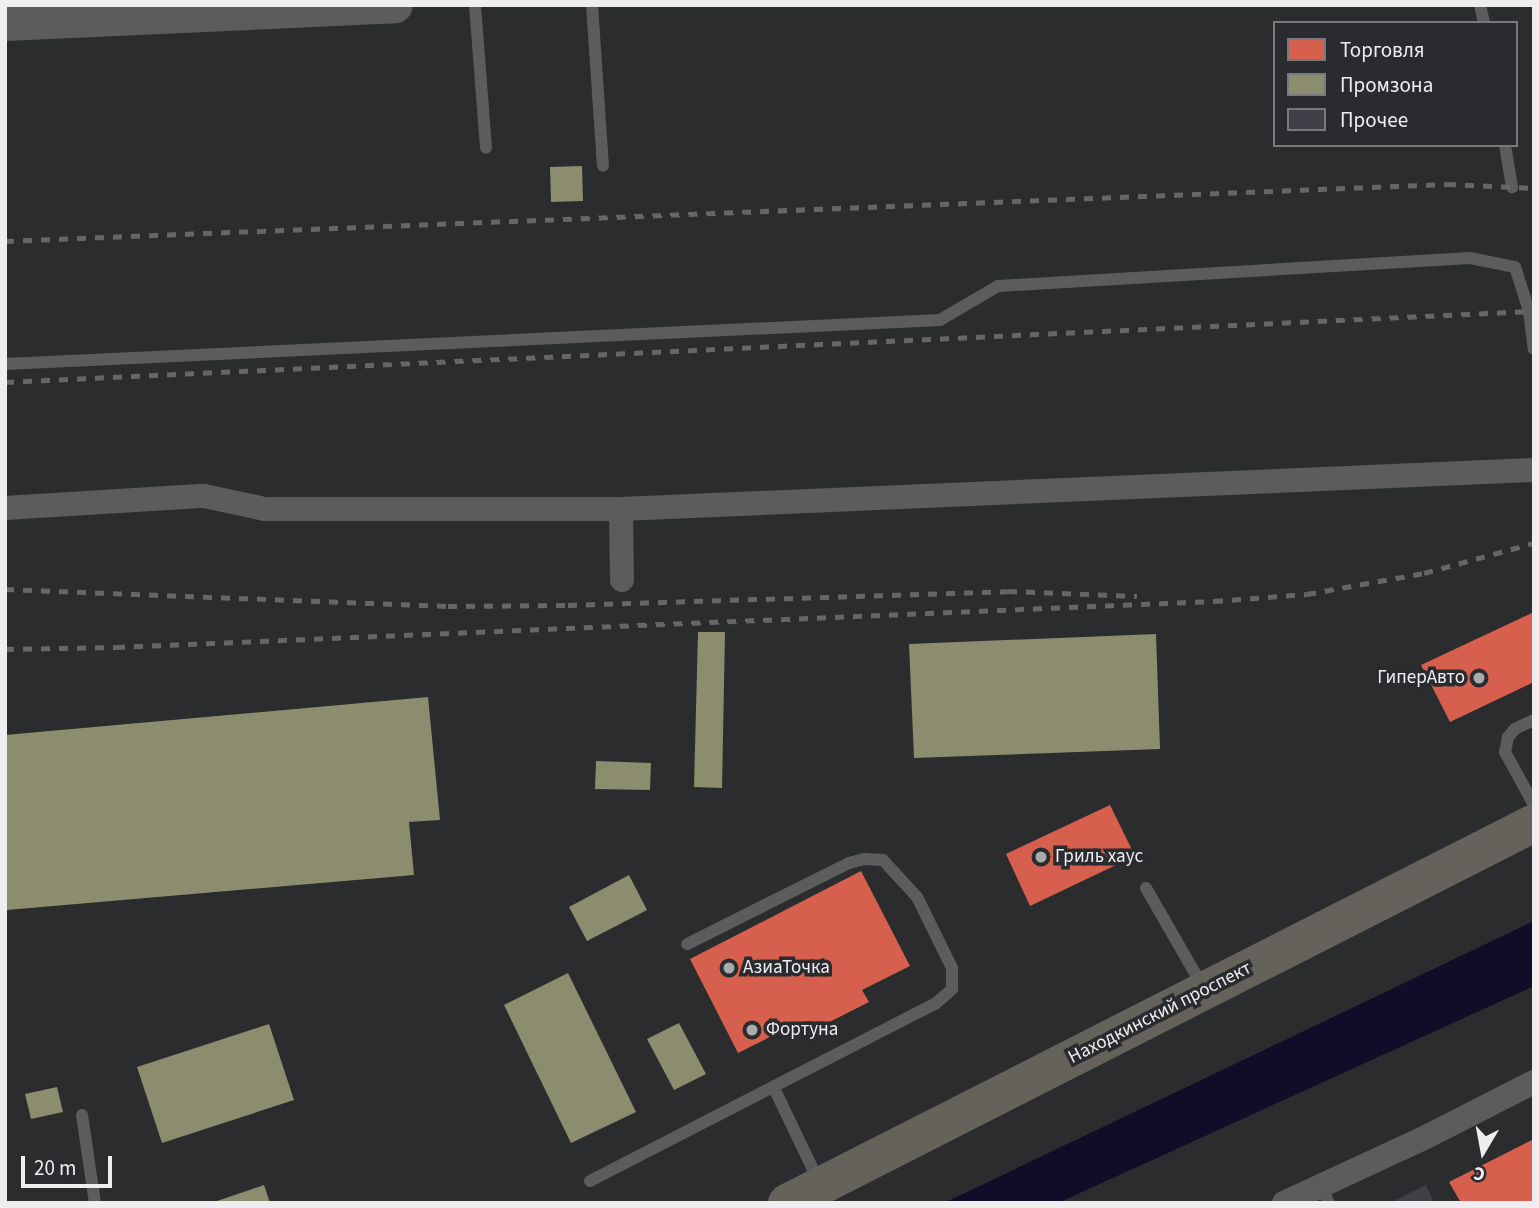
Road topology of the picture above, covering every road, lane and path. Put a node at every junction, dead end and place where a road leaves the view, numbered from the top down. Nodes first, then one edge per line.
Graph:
1 (395, 5) edge
2 (475, 5) edge
3 (592, 5) edge
4 (5, 23) edge
5 (1505, 147) edge
6 (486, 148) dead end
7 (603, 166) dead end
8 (1512, 187) dead end
9 (1534, 349) edge
10 (5, 364) edge
11 (1534, 470) edge
12 (5, 508) edge
13 (621, 509) junction
14 (622, 580) dead end
15 (1534, 720) edge
16 (1534, 805) edge
17 (1534, 823) edge
18 (1146, 887) dead end
19 (687, 944) dead end
20 (1205, 990) junction
21 (1534, 1082) edge
22 (774, 1088) junction
23 (82, 1115) dead end
24 (590, 1181) dead end
25 (821, 1186) junction
26 (1325, 1194) edge
27 (95, 1203) edge
28 (787, 1203) edge
29 (1284, 1203) edge

1 - 4 main road
2 - 6 lane
3 - 7 lane
5 - 8 lane
9 - 10 lane
11 - 13 street
12 - 13 street
13 - 14 street
15 - 16 lane
17 - 20 main road, Находкинский проспект
18 - 20 lane
19 - 22 lane
20 - 25 main road, Находкинский проспект
21 - 26 street
22 - 24 lane
22 - 25 lane
23 - 27 lane
25 - 28 main road, Находкинский проспект
26 - 29 street

